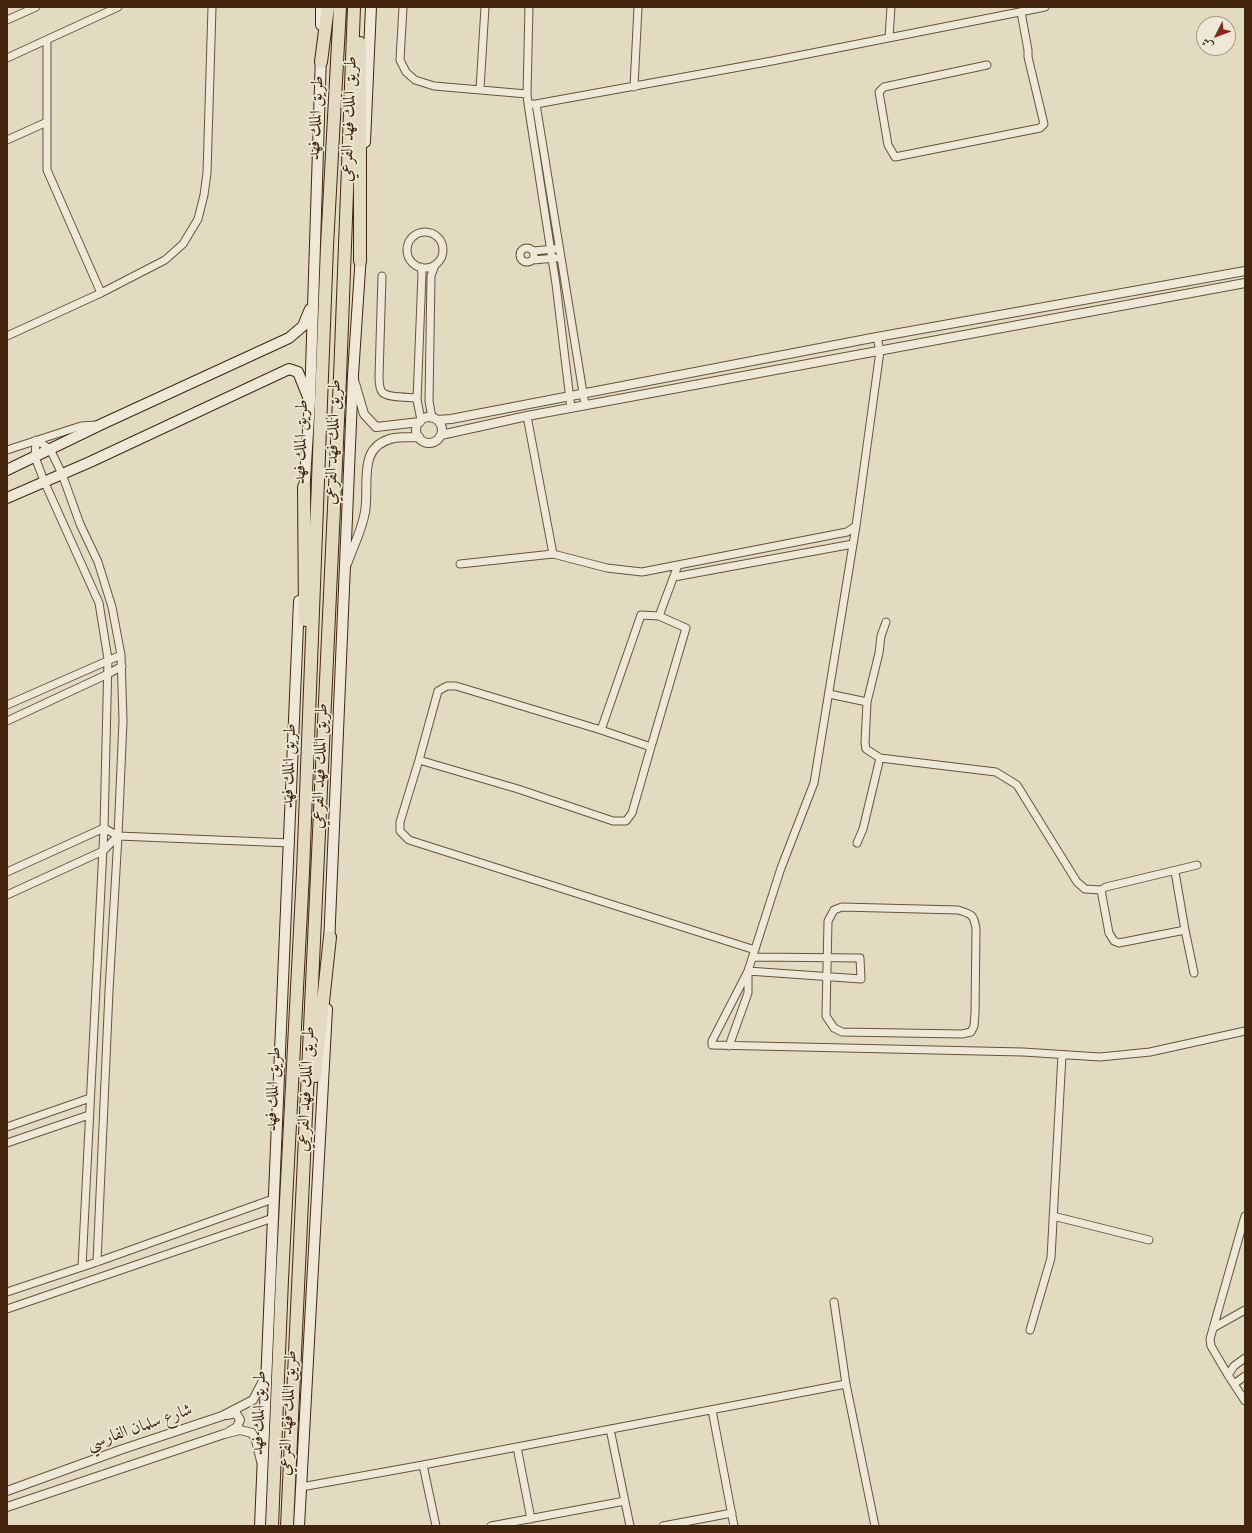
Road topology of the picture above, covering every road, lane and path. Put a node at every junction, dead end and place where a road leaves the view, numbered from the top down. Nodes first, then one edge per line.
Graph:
1 (36, 7) edge
2 (118, 7) edge
3 (212, 7) edge
4 (321, 7) edge
5 (328, 7) edge
6 (340, 7) edge
7 (354, 7) edge
8 (360, 7) edge
9 (371, 7) edge
10 (403, 7) edge
11 (485, 7) edge
12 (529, 7) edge
13 (638, 7) edge
14 (891, 7) edge
15 (1045, 7) edge
16 (26, 8) edge
17 (1020, 12) junction
18 (7, 20) edge
19 (889, 38) junction
20 (47, 40) junction
21 (7, 58) edge
22 (321, 62) junction
23 (987, 65) dead end
24 (634, 87) junction
25 (480, 89) junction
26 (527, 94) junction
27 (528, 104) junction
28 (536, 104) junction
29 (47, 122) junction
30 (7, 140) edge
31 (559, 248) junction
32 (550, 250) junction
33 (533, 251) junction
34 (552, 258) junction
35 (561, 258) junction
36 (533, 260) junction
37 (360, 261) junction
38 (435, 265) junction
39 (421, 267) junction
40 (1245, 271) edge
41 (382, 276) dead end
42 (1245, 283) edge
43 (101, 293) junction
44 (312, 303) junction
45 (420, 316) junction
46 (430, 317) junction
47 (7, 336) edge
48 (877, 337) junction
49 (880, 350) junction
50 (418, 368) junction
51 (429, 369) junction
52 (353, 375) junction
53 (582, 393) junction
54 (417, 395) junction
55 (570, 396) junction
56 (310, 401) junction
57 (585, 405) junction
58 (572, 408) junction
59 (527, 416) junction
60 (435, 419) junction
61 (421, 421) junction
62 (102, 424) junction
63 (441, 435) junction
64 (419, 437) junction
65 (36, 440) junction
66 (50, 449) junction
67 (7, 450) edge
68 (35, 457) junction
69 (7, 470) edge
70 (62, 474) junction
71 (44, 481) junction
72 (304, 487) junction
73 (7, 498) edge
74 (856, 526) junction
75 (853, 544) junction
76 (553, 554) junction
77 (460, 564) dead end
78 (678, 565) junction
79 (345, 570) junction
80 (674, 576) junction
81 (659, 616) junction
82 (886, 622) dead end
83 (121, 655) junction
84 (108, 660) junction
85 (122, 666) junction
86 (108, 674) junction
87 (829, 694) junction
88 (867, 702) junction
89 (7, 705) edge
90 (7, 720) edge
91 (601, 730) junction
92 (651, 747) junction
93 (880, 758) junction
94 (419, 760) junction
95 (306, 787) junction
96 (104, 828) junction
97 (118, 836) junction
98 (290, 842) junction
99 (857, 843) dead end
100 (103, 851) junction
101 (1197, 865) dead end
102 (7, 872) edge
103 (1175, 872) junction
104 (1102, 890) junction
105 (7, 895) edge
106 (1185, 930) junction
107 (330, 937) junction
108 (754, 953) junction
109 (828, 957) junction
110 (748, 971) junction
111 (1194, 973) dead end
112 (827, 976) junction
113 (1245, 1031) edge
114 (729, 1046) junction
115 (1062, 1054) junction
116 (90, 1098) junction
117 (89, 1115) junction
118 (7, 1127) edge
119 (7, 1143) edge
120 (303, 1197) junction
121 (273, 1199) junction
122 (1053, 1216) junction
123 (1245, 1216) edge
124 (273, 1218) junction
125 (1149, 1240) dead end
126 (97, 1262) junction
127 (82, 1267) junction
128 (7, 1292) edge
129 (834, 1302) dead end
130 (7, 1309) edge
131 (1245, 1310) edge
132 (1213, 1328) junction
133 (1030, 1330) dead end
134 (1245, 1358) edge
135 (266, 1374) junction
136 (1228, 1375) junction
137 (1245, 1376) edge
138 (846, 1384) junction
139 (1234, 1384) junction
140 (1245, 1401) edge
141 (712, 1410) junction
142 (222, 1416) junction
143 (610, 1429) junction
144 (224, 1434) junction
145 (517, 1447) junction
146 (262, 1464) junction
147 (423, 1465) junction
148 (301, 1487) junction
149 (7, 1491) edge
150 (625, 1501) junction
151 (7, 1507) edge
152 (732, 1512) junction
153 (531, 1518) junction
154 (260, 1526) edge
155 (272, 1526) edge
156 (287, 1526) edge
157 (299, 1526) edge
158 (436, 1526) edge
159 (491, 1526) edge
160 (630, 1526) edge
161 (663, 1526) edge
162 (734, 1526) edge
163 (875, 1526) edge

1 - 16 street
2 - 20 street
3 - 43 street
4 - 22 main road, طريق الملك فهد الفرعي
5 - 22 highway
6 - 95 highway, طريق الملك فهد
7 - 120 highway, طريق الملك فهد
8 - 37 highway
9 - 37 main road, طريق الملك فهد الفرعي
10 - 25 street
11 - 25 street
12 - 26 street
13 - 24 street
14 - 19 street
15 - 17 street
16 - 18 street
17 - 19 street
17 - 23 street
19 - 24 street
20 - 21 street
20 - 29 street
22 - 44 main road, طريق الملك فهد الفرعي
24 - 28 street
25 - 26 street
26 - 27 street
27 - 28 street
27 - 32 street
28 - 31 street
29 - 30 street
29 - 43 street
31 - 32 street
31 - 35 street
32 - 33 street
32 - 34 street
33 - 36 street
33 - 36 street
34 - 35 street
34 - 36 street
34 - 55 street
35 - 53 street
37 - 52 main road, طريق الملك فهد الفرعي
38 - 39 street
38 - 39 street
38 - 46 street
39 - 45 street
40 - 48 street
41 - 54 street
42 - 49 street
43 - 47 street
44 - 56 main road, طريق الملك فهد الفرعي
44 - 62 main road
45 - 46 street
45 - 50 street
46 - 51 street
48 - 49 street
48 - 53 street
49 - 57 street
49 - 74 street
50 - 51 street
50 - 54 street
51 - 60 street
52 - 61 street
52 - 79 main road, طريق الملك فهد الفرعي
53 - 55 street
53 - 57 street
54 - 61 street
55 - 58 street
55 - 60 street
56 - 70 main road
56 - 72 main road, طريق الملك فهد الفرعي
57 - 58 street
58 - 59 street
59 - 63 street
59 - 76 street
60 - 61 street
60 - 63 street
61 - 64 street
62 - 65 street
62 - 66 main road
63 - 64 street
64 - 79 street
65 - 66 street
65 - 67 street
65 - 68 street
66 - 68 main road
66 - 70 street
68 - 69 main road
68 - 71 street
70 - 71 main road
70 - 83 street
71 - 73 main road
71 - 84 street
72 - 95 highway
72 - 98 main road, طريق الملك فهد الفرعي
74 - 75 street
74 - 78 street
75 - 80 street
75 - 87 street
76 - 77 street
76 - 78 street
78 - 80 street
79 - 107 main road, طريق الملك فهد الفرعي
80 - 81 street
81 - 91 street
81 - 92 street
82 - 88 street
83 - 84 street
83 - 85 street
84 - 86 street
84 - 89 street
85 - 86 street
85 - 97 street
86 - 90 street
86 - 96 street
87 - 88 street
87 - 108 street
88 - 93 street
91 - 92 street
91 - 94 street
92 - 94 street
93 - 99 street
93 - 104 street
94 - 108 street
95 - 155 highway, طريق الملك فهد
96 - 97 street
96 - 100 street
96 - 102 street
97 - 98 street
97 - 100 street
97 - 126 street
98 - 121 main road, طريق الملك فهد الفرعي
100 - 105 street
100 - 116 street
101 - 103 street
103 - 104 street
103 - 106 street
104 - 106 street
106 - 111 street
107 - 120 highway
107 - 148 main road, طريق الملك فهد الفرعي
108 - 109 street
108 - 110 street
109 - 112 street
109 - 112 street
109 - 112 street
110 - 112 street
110 - 114 street
110 - 114 street
113 - 115 street
114 - 115 street
115 - 122 street
116 - 117 street
116 - 118 street
117 - 119 street
117 - 127 street
120 - 156 highway, طريق الملك فهد
121 - 124 main road, طريق الملك فهد الفرعي
121 - 126 street
122 - 125 street
122 - 133 street
123 - 132 street
124 - 130 street
124 - 135 main road, طريق الملك فهد الفرعي
126 - 127 street
127 - 128 street
129 - 138 street
131 - 132 street
132 - 136 street
134 - 136 street
135 - 142 street, شارع سلمان الفارسي
135 - 146 main road, طريق الملك فهد الفرعي
136 - 139 street
137 - 139 street
138 - 141 street
138 - 163 street
139 - 140 street
141 - 143 street
141 - 152 street
142 - 144 street
142 - 149 street, شارع سلمان الفارسي
143 - 145 street
143 - 150 street
144 - 146 street, شارع سلمان الفارسي
144 - 151 street, شارع سلمان الفارسي
145 - 147 street
145 - 153 street
146 - 154 main road, طريق الملك فهد الفرعي
147 - 148 street
147 - 158 street
148 - 157 main road, طريق الملك فهد الفرعي
150 - 153 street
150 - 160 street
152 - 161 street
152 - 162 street
153 - 159 street

